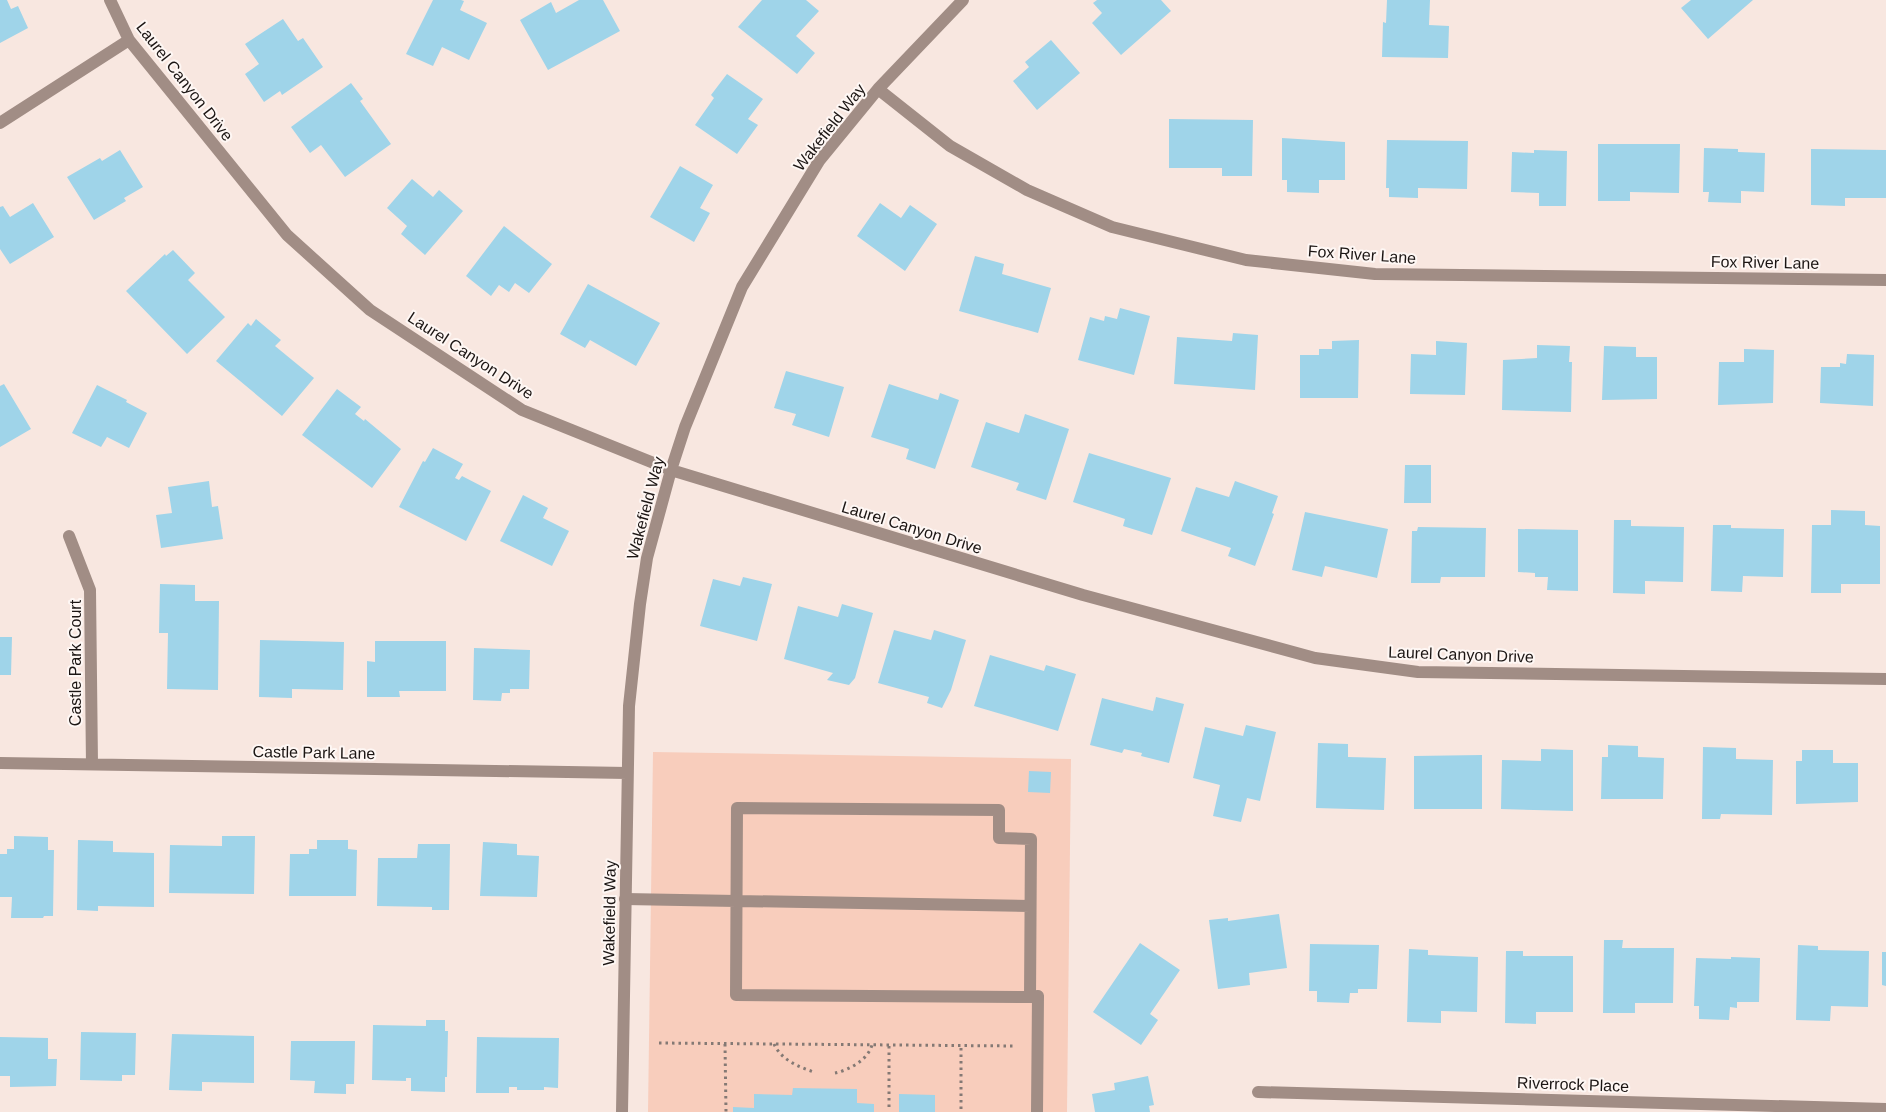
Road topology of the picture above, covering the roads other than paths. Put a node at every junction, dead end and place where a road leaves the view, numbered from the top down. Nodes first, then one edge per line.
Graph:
1 (110, 0) edge
2 (963, 0) edge
3 (129, 40) junction
4 (878, 89) junction
5 (0, 123) edge
6 (1886, 280) edge
7 (671, 470) junction
8 (68, 536) dead end
9 (1886, 679) edge
10 (0, 764) edge
11 (92, 764) junction
12 (627, 773) junction
13 (625, 899) junction
14 (737, 901) junction
15 (1030, 906) junction
16 (1030, 997) junction
17 (1258, 1092) dead end
18 (1886, 1109) edge
19 (622, 1112) edge
20 (1036, 1112) edge

1 - 3 street, Laurel Canyon Drive
2 - 4 street, Wakefield Way
3 - 5 street
3 - 7 street, Laurel Canyon Drive
4 - 6 street, Fox River Lane
4 - 7 street, Wakefield Way
7 - 9 street, Laurel Canyon Drive
7 - 12 street, Wakefield Way
8 - 11 street, Castle Park Court
10 - 11 street, Castle Park Lane
11 - 12 street, Castle Park Lane
12 - 13 street, Wakefield Way
13 - 14 street
13 - 19 street, Wakefield Way
14 - 15 street
14 - 15 street
14 - 16 street
15 - 16 street
16 - 20 street
17 - 18 street, Riverrock Place

